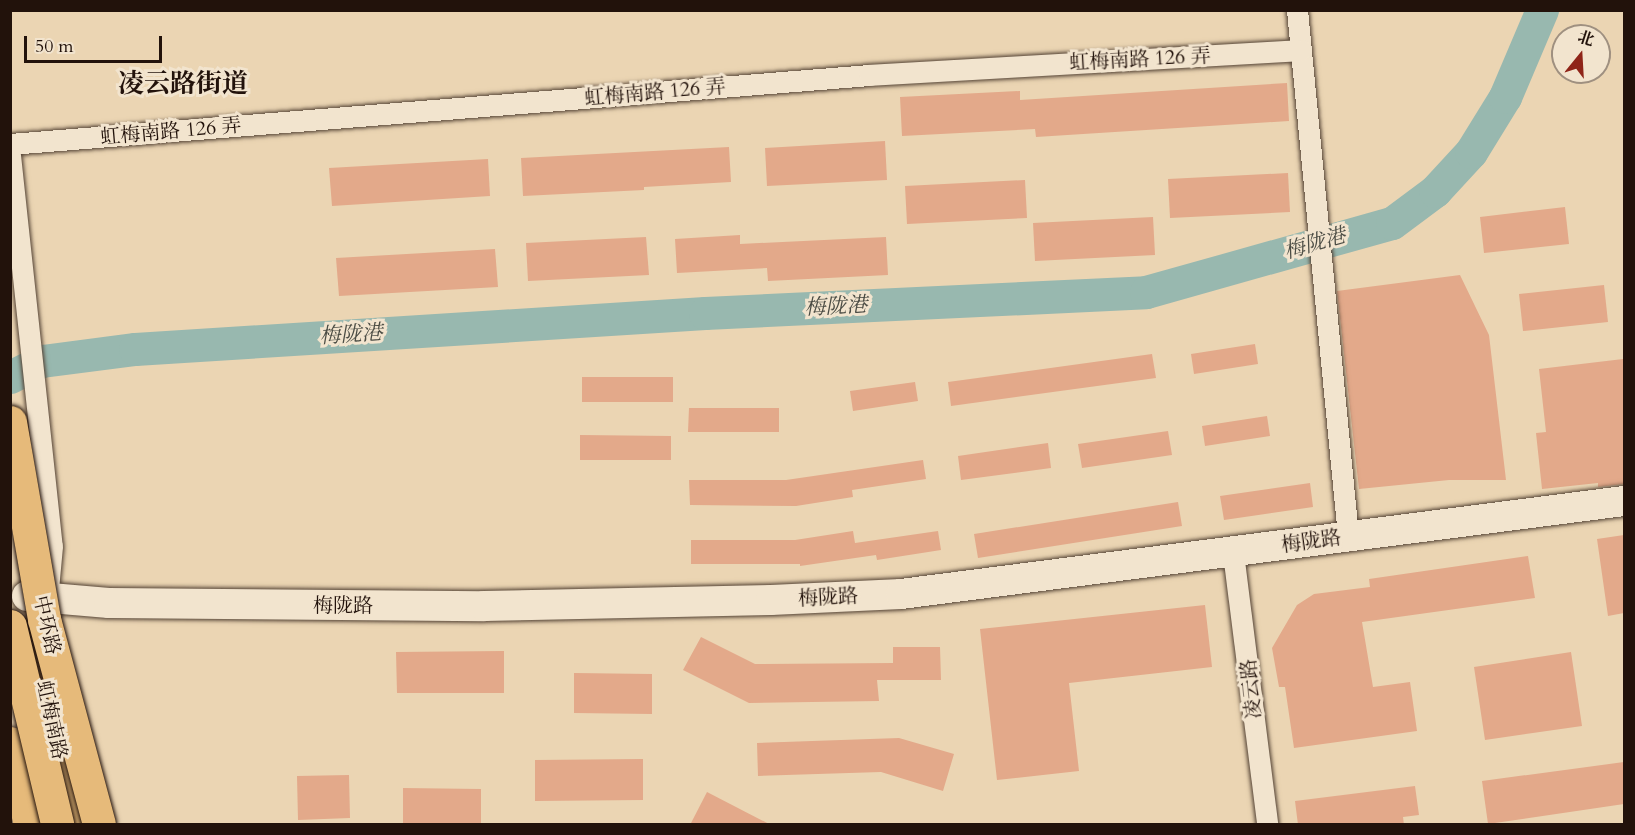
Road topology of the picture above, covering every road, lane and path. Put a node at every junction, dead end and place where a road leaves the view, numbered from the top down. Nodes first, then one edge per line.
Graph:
1 (1297, 10) edge
2 (1300, 50) junction
3 (10, 144) edge
4 (10, 155) edge
5 (10, 422) edge
6 (1624, 501) edge
7 (10, 508) edge
8 (1348, 536) junction
9 (1233, 553) junction
10 (37, 596) junction
11 (10, 627) edge
12 (10, 633) edge
13 (10, 743) edge
14 (50, 785) junction
15 (78, 823) edge
16 (30, 825) edge
17 (42, 825) edge
18 (1268, 825) edge

1 - 2 street
2 - 3 street, 虹梅南路 126 弄
2 - 8 street
4 - 10 street
5 - 15 main road, 中环路, bridge
6 - 8 street, 梅陇路
7 - 10 main road, 虹梅南路
8 - 9 street, 梅陇路
9 - 10 street, 梅陇路
9 - 18 street, 凌云路
10 - 15 main road, 虹梅南路
10 - 15 main road, 虹梅南路
11 - 15 main road, 中环路, bridge
12 - 14 main road, 虹梅南路
13 - 16 main road
14 - 15 main road, 虹梅南路
14 - 17 main road

